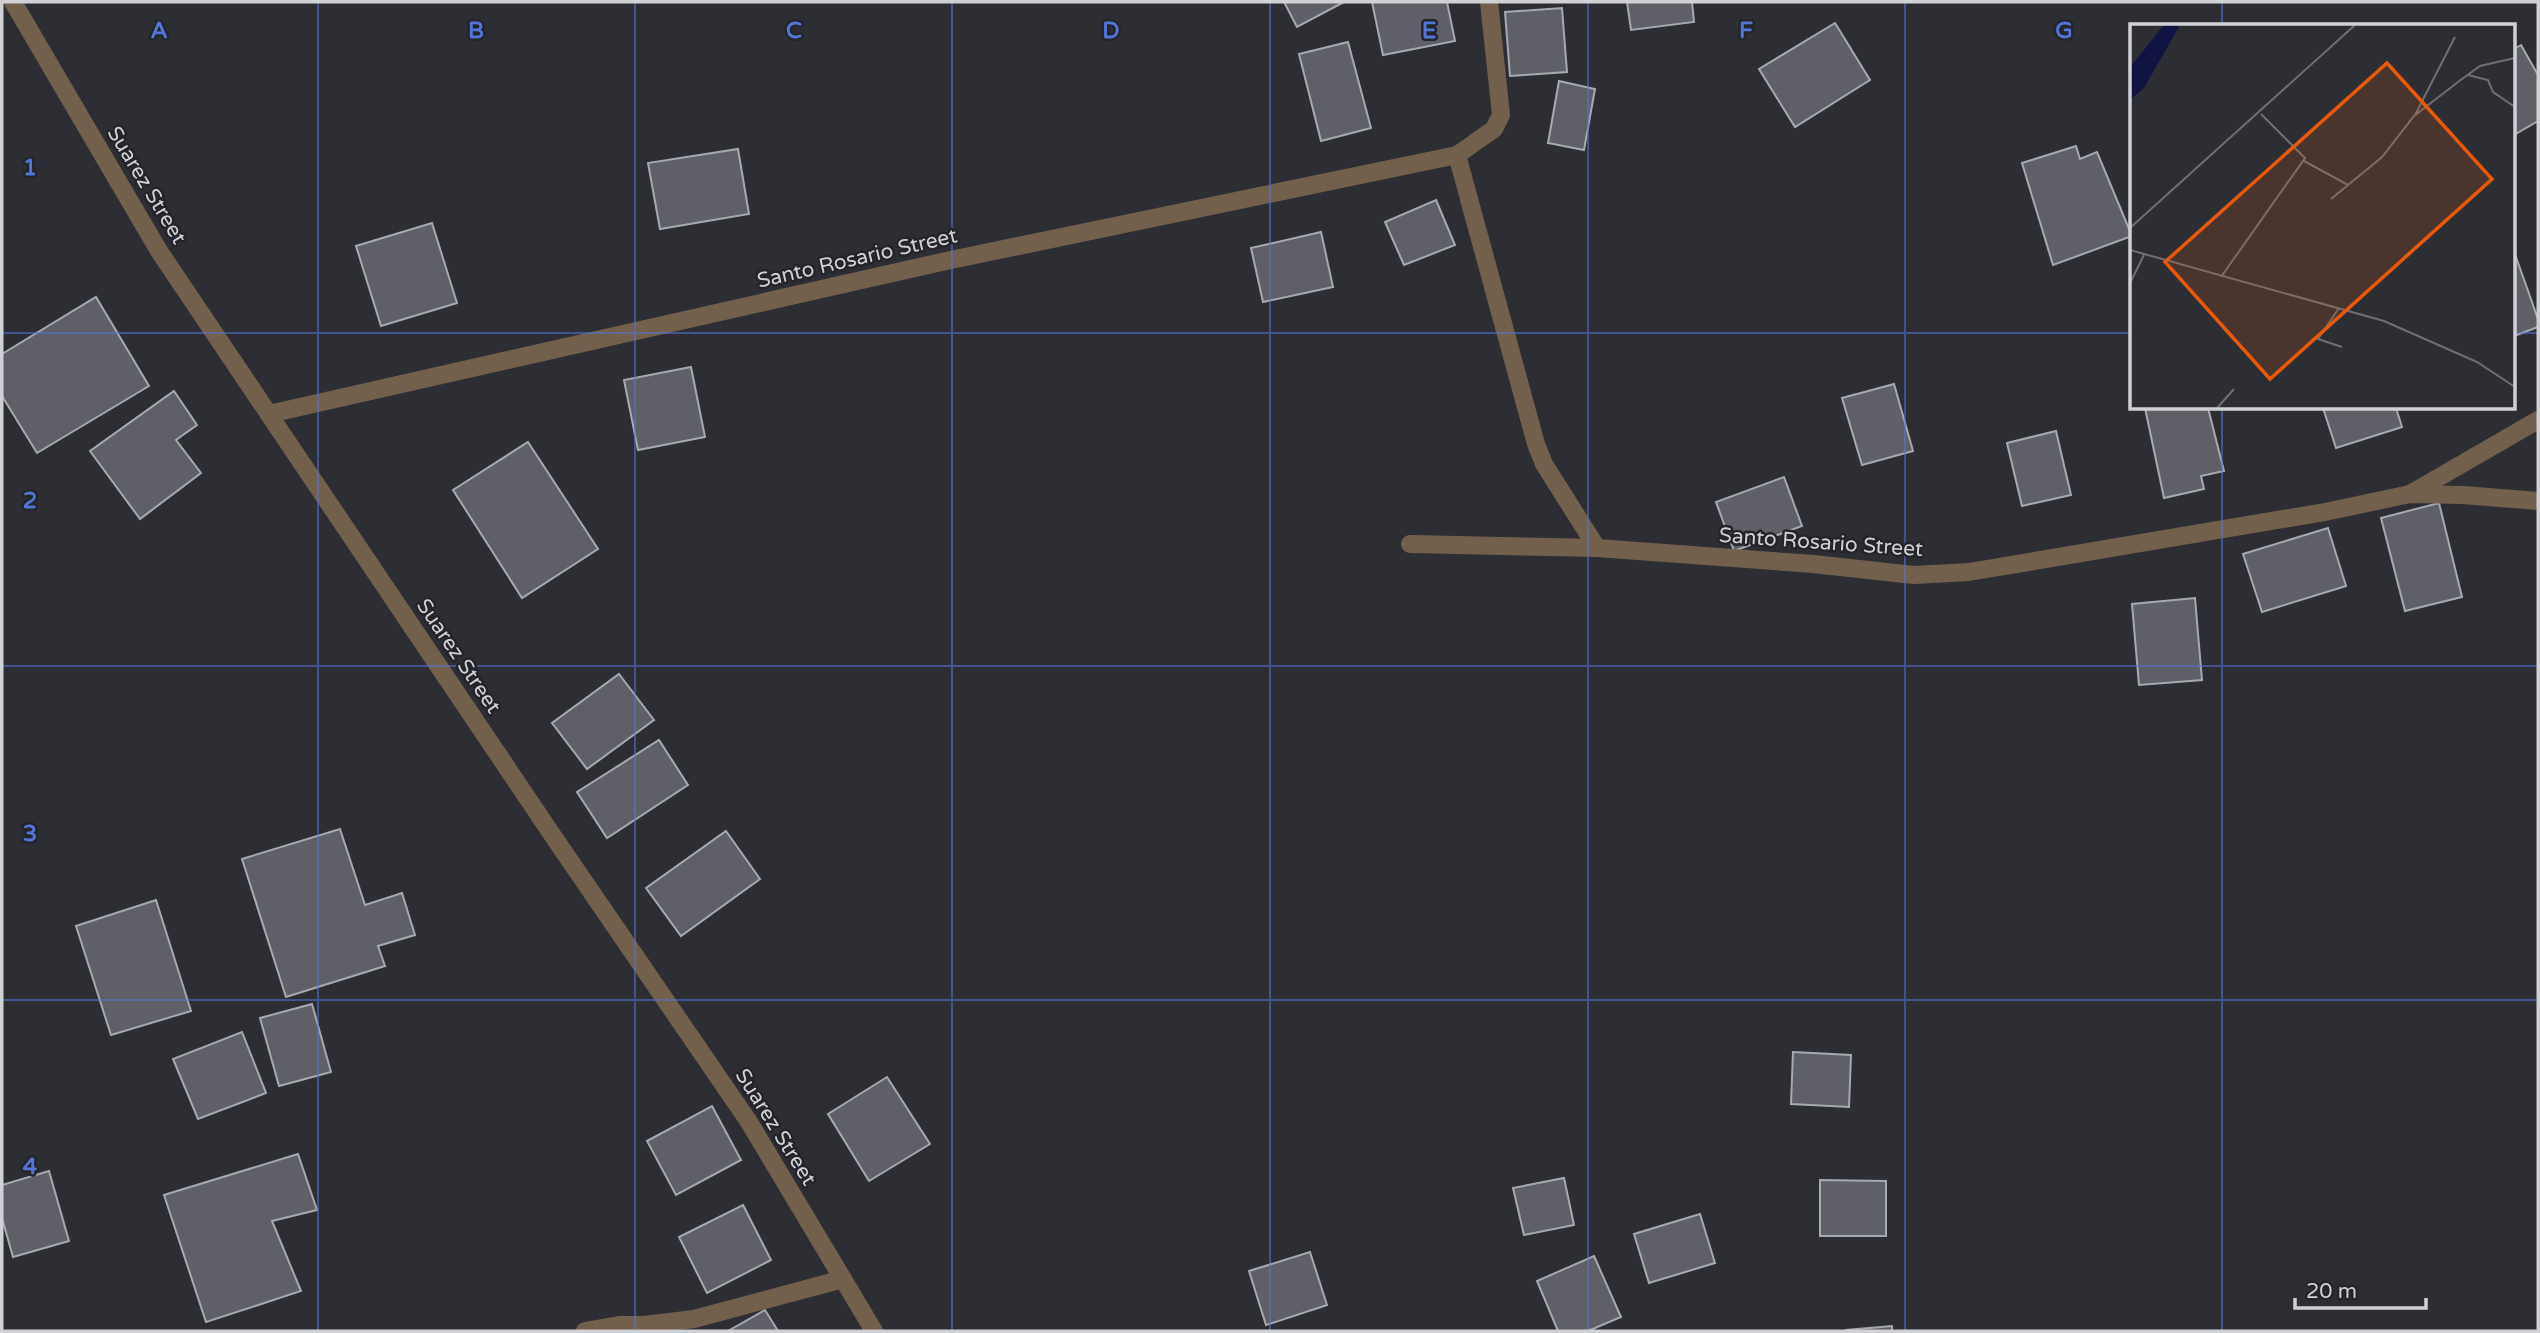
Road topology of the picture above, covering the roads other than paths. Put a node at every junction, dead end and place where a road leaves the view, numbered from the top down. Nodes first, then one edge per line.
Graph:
1 (13, 2) edge
2 (1489, 2) edge
3 (1457, 155) junction
4 (269, 414) junction
5 (2538, 420) edge
6 (2410, 494) junction
7 (2538, 501) edge
8 (1410, 544) dead end
9 (1597, 548) junction
10 (843, 1279) junction
11 (585, 1331) edge
12 (874, 1331) edge

1 - 4 street, Suarez Street
2 - 3 street, Santo Rosario Street
3 - 4 street, Santo Rosario Street
3 - 9 street
4 - 10 street, Suarez Street
5 - 6 street
6 - 7 street, Santo Rosario Street
6 - 9 street, Santo Rosario Street
8 - 9 street, Santo Rosario Street
10 - 11 street
10 - 12 street, Suarez Street

